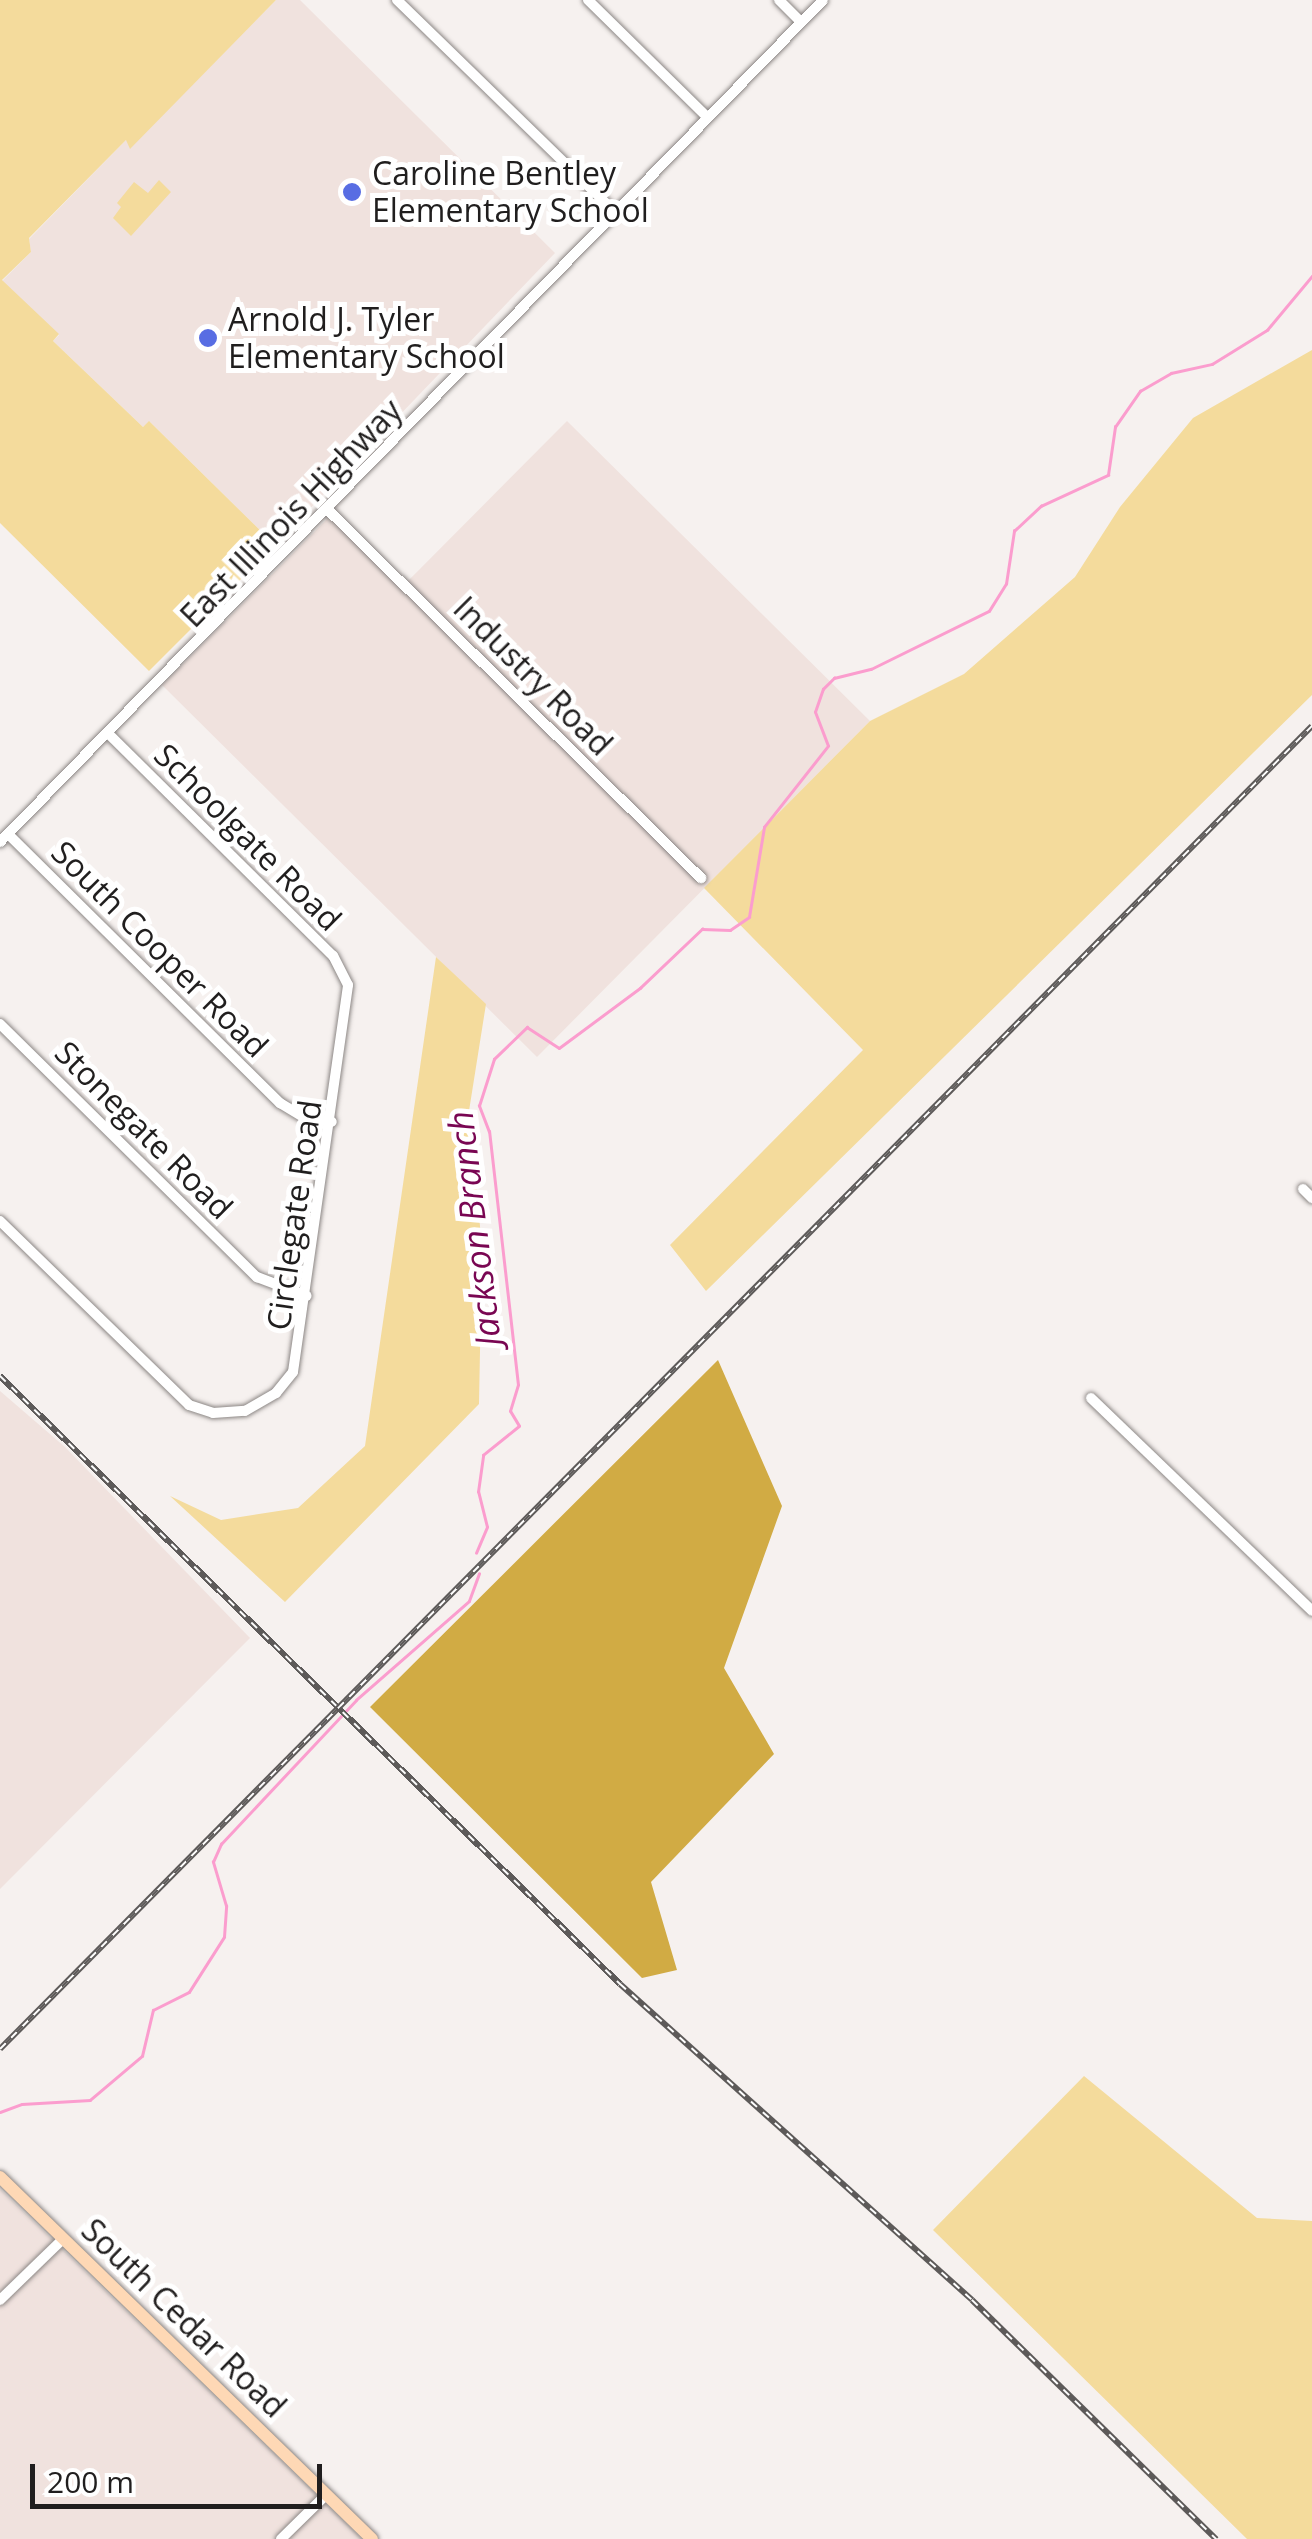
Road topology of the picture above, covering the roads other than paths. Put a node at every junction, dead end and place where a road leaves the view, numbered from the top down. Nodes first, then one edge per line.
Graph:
1 (397, 0) edge
2 (588, 0) edge
3 (779, 0) edge
4 (823, 0) edge
5 (801, 22) junction
6 (707, 117) junction
7 (617, 214) junction
8 (329, 511) junction
9 (108, 733) junction
10 (0, 822) edge
11 (6, 836) edge
12 (701, 878) dead end
13 (347, 980) joint
14 (0, 1024) edge
15 (332, 1122) junction
16 (0, 1222) edge
17 (307, 1296) junction
18 (1091, 1398) dead end
19 (1311, 1608) edge
20 (0, 2178) edge
21 (63, 2239) junction
22 (0, 2300) edge
23 (326, 2494) junction
24 (281, 2539) edge
25 (372, 2539) edge

1 - 7 street
2 - 6 street
3 - 5 street
4 - 5 street, East Illinois Highway
5 - 6 street, East Illinois Highway
6 - 7 street, East Illinois Highway
7 - 8 street, East Illinois Highway
8 - 9 street, East Illinois Highway
8 - 12 street, Industry Road
9 - 11 street, East Illinois Highway
9 - 13 street, Schoolgate Road
10 - 11 street, South Cooper Road
11 - 15 street, South Cooper Road
13 - 15 street, Circlegate Road
14 - 17 street, Stonegate Road
15 - 17 street, Circlegate Road
16 - 17 street, Circlegate Road
18 - 19 street
20 - 21 main road, South Cedar Road
21 - 22 street
21 - 23 main road, South Cedar Road
23 - 24 street
23 - 25 main road, South Cedar Road

